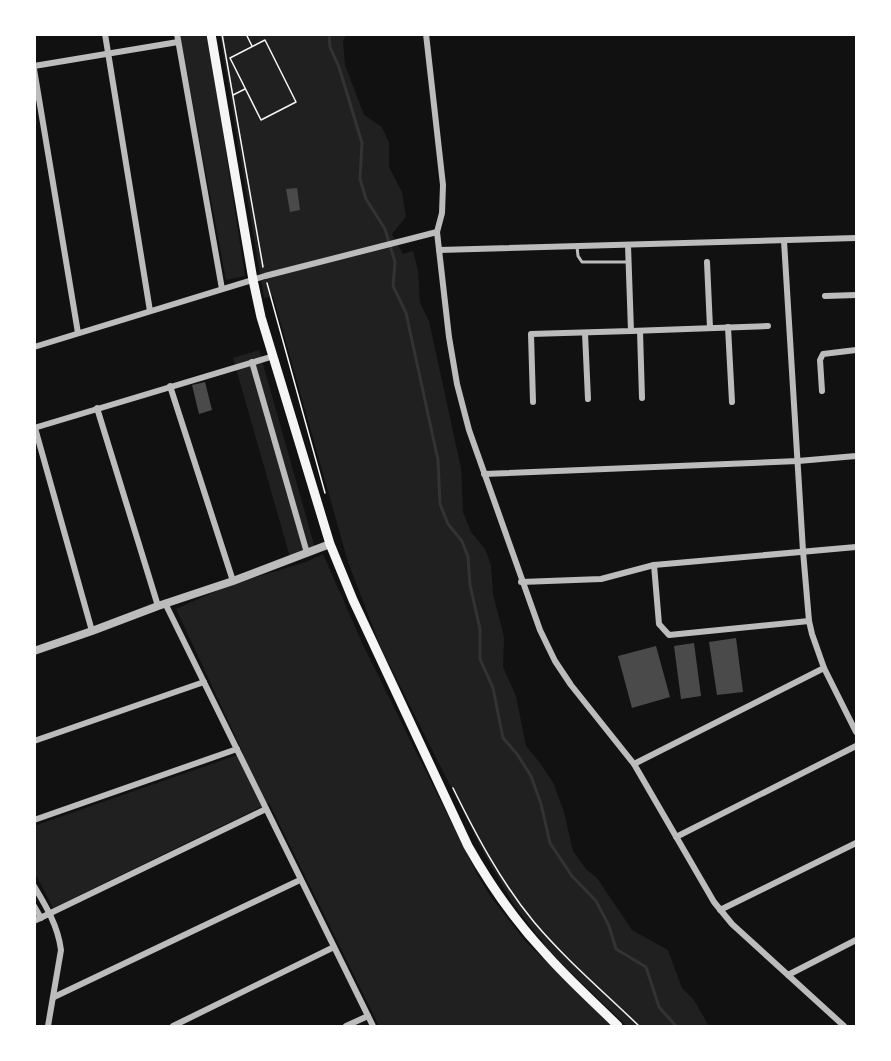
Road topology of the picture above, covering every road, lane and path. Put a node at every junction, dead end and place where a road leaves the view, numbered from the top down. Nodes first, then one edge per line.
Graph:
1 (105, 34) edge
2 (177, 34) edge
3 (211, 34) edge
4 (222, 34) edge
5 (426, 34) edge
6 (248, 35) edge
7 (178, 42) junction
8 (253, 47) junction
9 (108, 53) junction
10 (34, 67) edge
11 (246, 89) junction
12 (234, 95) junction
13 (222, 102) junction
14 (437, 232) junction
15 (856, 238) edge
16 (784, 241) junction
17 (628, 246) junction
18 (577, 247) junction
19 (439, 250) junction
20 (629, 262) junction
21 (708, 262) dead end
22 (266, 276) junction
23 (253, 280) junction
24 (222, 289) junction
25 (856, 295) edge
26 (825, 296) dead end
27 (150, 311) junction
28 (768, 326) dead end
29 (728, 327) junction
30 (710, 328) junction
31 (631, 331) junction
32 (640, 331) junction
33 (78, 333) junction
34 (585, 333) junction
35 (34, 346) edge
36 (856, 350) edge
37 (274, 356) junction
38 (252, 363) junction
39 (170, 386) junction
40 (822, 391) dead end
41 (642, 398) dead end
42 (588, 399) dead end
43 (533, 402) dead end
44 (732, 402) dead end
45 (98, 408) junction
46 (35, 428) edge
47 (856, 456) edge
48 (798, 461) junction
49 (484, 474) junction
50 (326, 494) dead end
51 (330, 544) junction
52 (856, 547) edge
53 (803, 551) junction
54 (307, 553) junction
55 (654, 565) junction
56 (233, 581) junction
57 (521, 582) junction
58 (161, 604) junction
59 (809, 621) junction
60 (92, 632) junction
61 (34, 651) edge
62 (824, 668) junction
63 (204, 682) junction
64 (856, 732) edge
65 (34, 741) edge
66 (856, 746) edge
67 (237, 748) junction
68 (634, 764) junction
69 (452, 786) dead end
70 (267, 809) junction
71 (34, 820) edge
72 (676, 837) junction
73 (856, 843) edge
74 (300, 880) junction
75 (34, 886) edge
76 (34, 906) edge
77 (720, 910) junction
78 (51, 915) junction
79 (38, 920) edge
80 (856, 940) edge
81 (334, 947) junction
82 (788, 975) junction
83 (54, 997) junction
84 (368, 1016) junction
85 (48, 1026) edge
86 (173, 1026) edge
87 (346, 1026) edge
88 (373, 1026) edge
89 (618, 1026) edge
90 (639, 1026) edge
91 (844, 1026) edge

1 - 9 street
2 - 7 street
3 - 13 main road
4 - 12 path
5 - 14 street
6 - 8 path
7 - 9 street
7 - 24 street
8 - 11 path
8 - 11 path
9 - 10 street
9 - 27 street
10 - 33 street
11 - 12 path
12 - 13 path
12 - 22 path
13 - 23 main road
14 - 19 street
14 - 22 street
15 - 16 street
16 - 17 street
16 - 48 street
17 - 18 street
17 - 20 street
18 - 19 street
18 - 20 lane
19 - 49 street
20 - 31 street
21 - 30 street
22 - 23 street
22 - 50 path
23 - 24 street
23 - 37 main road
24 - 27 street
25 - 26 street
27 - 33 street
28 - 29 street
29 - 30 street
29 - 44 street
30 - 32 street
31 - 32 street
31 - 34 street
32 - 41 street
33 - 35 street
34 - 42 street
34 - 43 street
36 - 40 street
37 - 38 street
37 - 51 main road
38 - 39 street
38 - 54 street
39 - 45 street
39 - 56 street
45 - 46 street
45 - 58 street
46 - 60 street
47 - 48 street
48 - 49 street
48 - 53 street
49 - 57 street
51 - 54 street
51 - 89 main road
52 - 53 street
53 - 55 street
53 - 59 street
54 - 56 street
55 - 57 street
55 - 59 street
56 - 58 street
57 - 68 street
58 - 60 street
58 - 63 street
59 - 62 street
60 - 61 street
62 - 64 street
62 - 68 street
63 - 65 street
63 - 67 street
66 - 72 street
67 - 70 street
67 - 71 street
68 - 72 street
69 - 90 path
70 - 74 street
70 - 78 street
72 - 77 street
73 - 77 street
74 - 81 street
74 - 83 street
75 - 78 street
76 - 79 street
77 - 82 street
78 - 79 street
78 - 83 street
80 - 82 street
81 - 84 street
81 - 86 street
82 - 91 street
83 - 85 street
84 - 87 street
84 - 88 street

